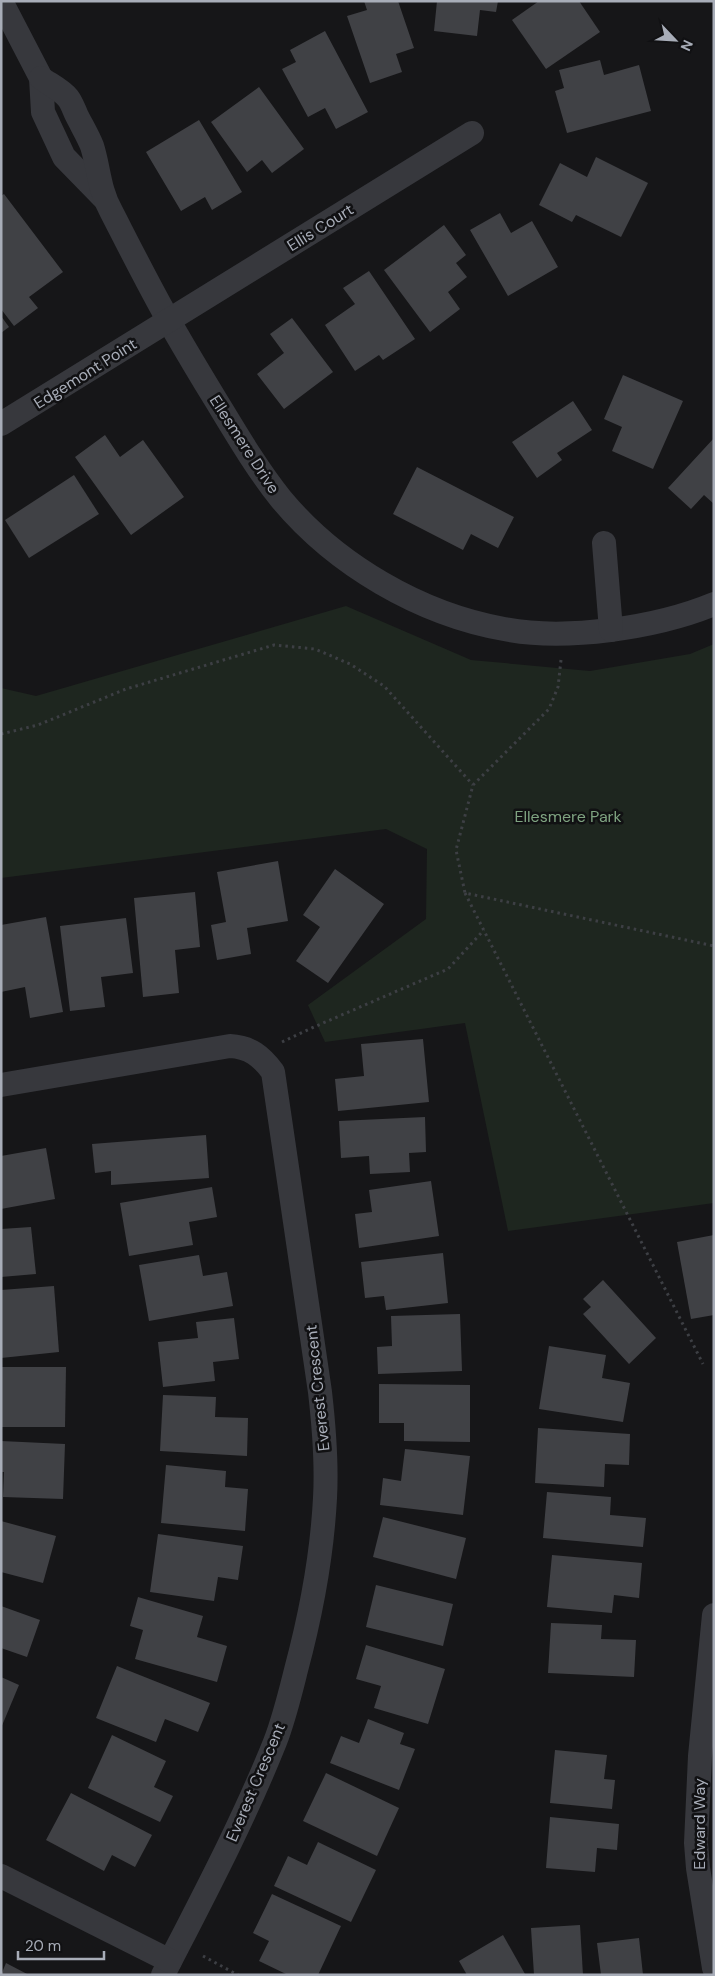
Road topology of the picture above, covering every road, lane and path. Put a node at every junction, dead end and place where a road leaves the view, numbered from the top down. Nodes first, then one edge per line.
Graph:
1 (1, 2) edge
2 (472, 133) dead end
3 (168, 321) junction
4 (1, 424) edge
5 (604, 543) dead end
6 (714, 604) edge
7 (611, 630) junction
8 (562, 653) dead end
9 (1, 734) edge
10 (473, 785) junction
11 (465, 893) junction
12 (484, 930) junction
13 (714, 946) edge
14 (257, 1055) junction
15 (1, 1085) edge
16 (703, 1364) dead end
17 (714, 1614) edge
18 (710, 1680) edge
19 (1, 1876) edge
20 (198, 1954) dead end
21 (166, 1968) edge
22 (714, 1968) edge
23 (238, 1975) edge

1 - 3 street, Ellesmere Drive
2 - 3 street, Ellis Court
3 - 4 street, Edgemont Point
3 - 7 street, Ellesmere Drive
5 - 7 street
6 - 7 street, Ellesmere Drive
8 - 10 path
9 - 10 path
10 - 11 path
11 - 12 path
11 - 13 path
12 - 14 path
12 - 16 path
14 - 15 street, Everest Crescent
14 - 21 street, Everest Crescent
17 - 18 street, Edward Way
18 - 22 street, Edward Way
19 - 21 street
20 - 23 path

